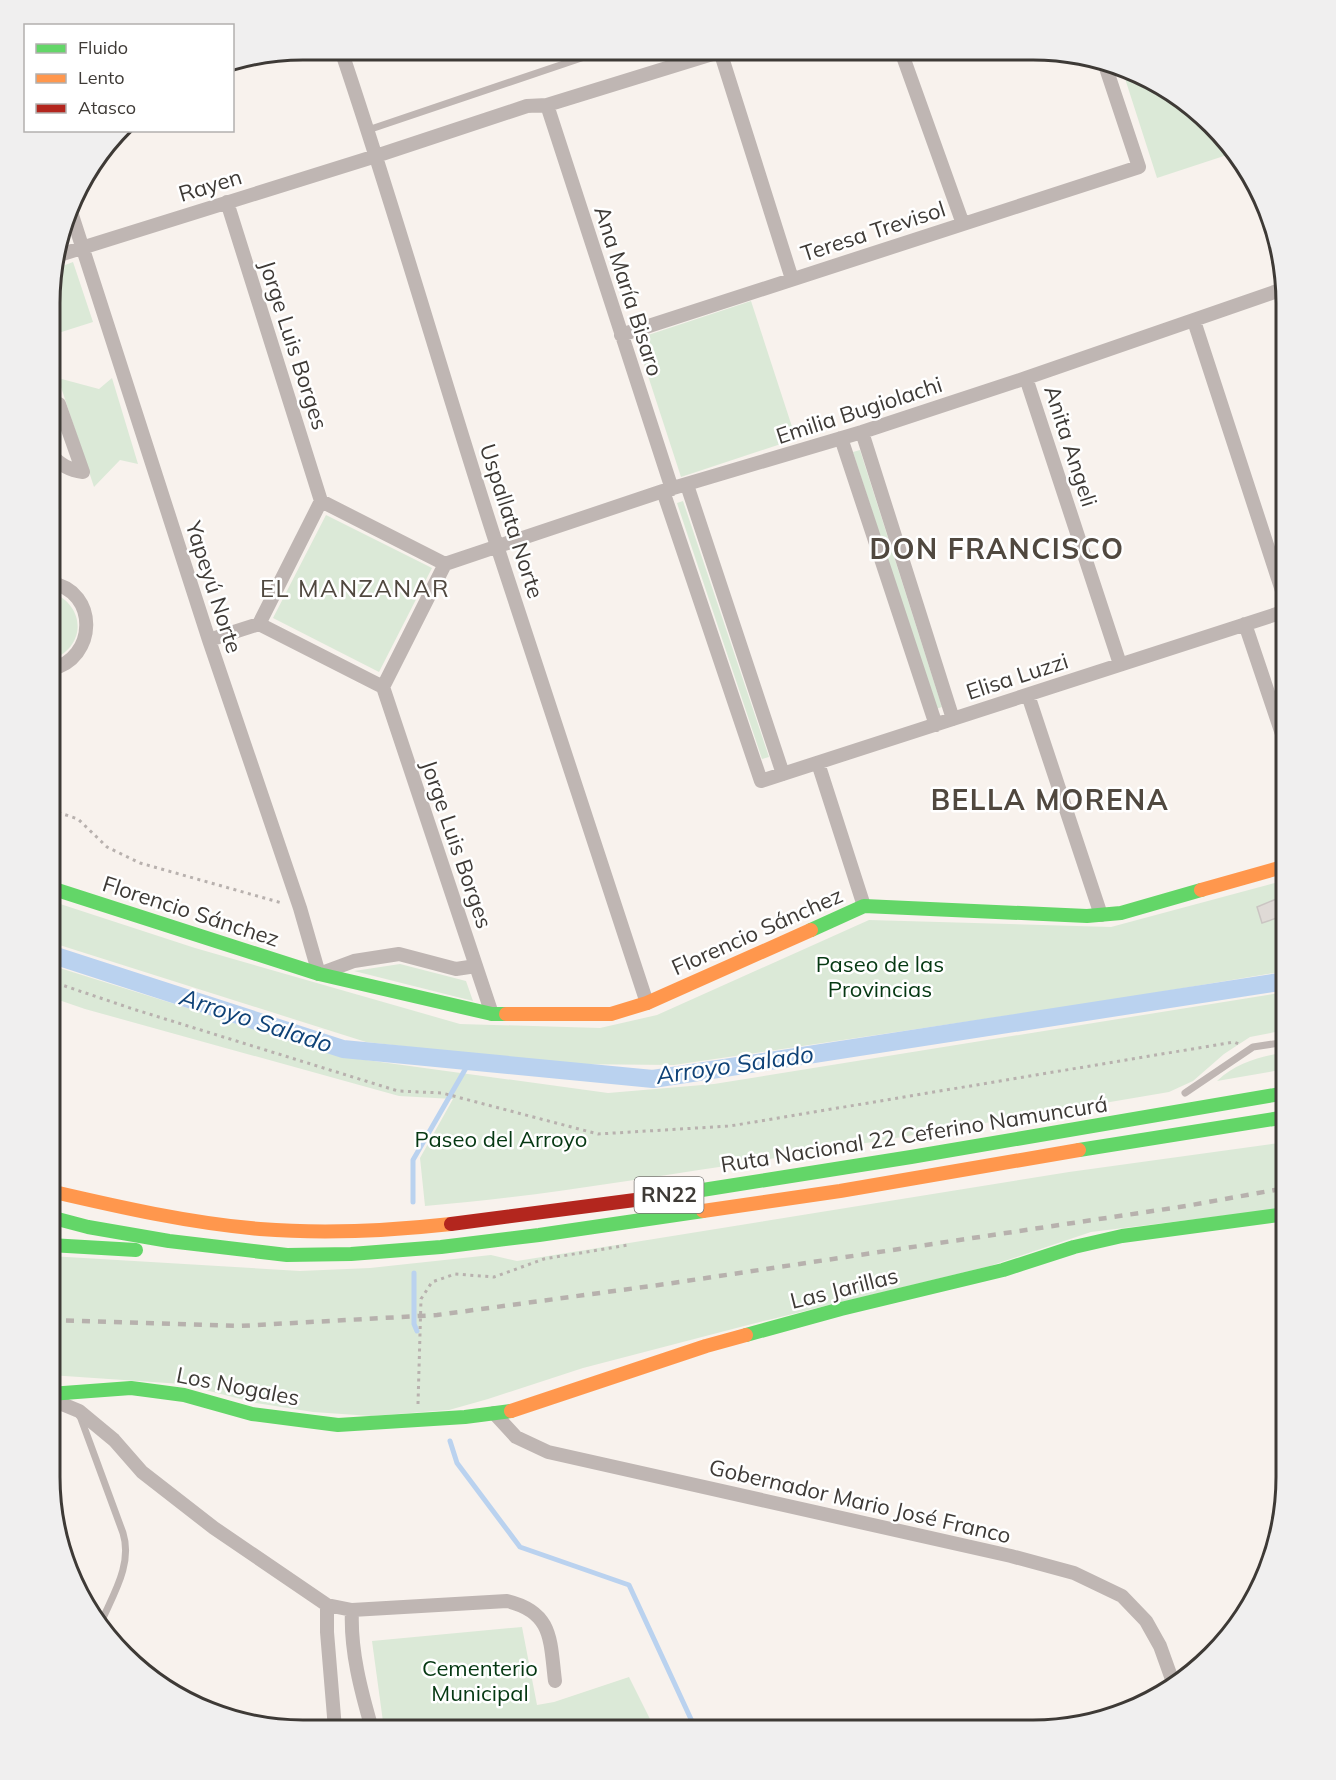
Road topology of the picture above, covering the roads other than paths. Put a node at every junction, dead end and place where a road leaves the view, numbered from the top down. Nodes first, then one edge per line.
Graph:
1 (344, 60) edge
2 (575, 60) edge
3 (692, 60) edge
4 (724, 60) edge
5 (904, 60) edge
6 (1107, 72) edge
7 (547, 105) junction
8 (368, 130) junction
9 (376, 156) junction
10 (226, 202) junction
11 (74, 222) edge
12 (963, 224) junction
13 (83, 247) junction
14 (66, 253) edge
15 (792, 279) junction
16 (1275, 292) edge
17 (1194, 321) junction
18 (621, 334) junction
19 (1026, 378) junction
20 (60, 404) edge
21 (862, 432) junction
22 (841, 438) junction
23 (60, 464) edge
24 (687, 485) junction
25 (668, 490) junction
26 (321, 501) junction
27 (497, 547) junction
28 (446, 564) junction
29 (1276, 572) edge
30 (60, 586) edge
31 (1276, 614) edge
32 (259, 624) junction
33 (1245, 624) junction
34 (209, 640) junction
35 (1120, 664) junction
36 (60, 666) edge
37 (383, 687) junction
38 (1029, 695) junction
39 (1276, 716) edge
40 (953, 719) junction
41 (936, 725) junction
42 (818, 763) junction
43 (783, 774) junction
44 (761, 781) joint
45 (1276, 869) edge
46 (60, 891) edge
47 (864, 906) junction
48 (1101, 915) junction
49 (476, 966) junction
50 (319, 974) junction
51 (647, 1003) junction
52 (492, 1014) junction
53 (1276, 1043) edge
54 (1219, 1087) dead end
55 (1276, 1095) edge
56 (1174, 1096) junction
57 (1276, 1119) edge
58 (1067, 1130) junction
59 (60, 1193) edge
60 (1276, 1215) edge
61 (60, 1220) edge
62 (60, 1246) edge
63 (287, 1255) junction
64 (60, 1393) edge
65 (60, 1404) edge
66 (79, 1411) junction
67 (494, 1413) junction
68 (418, 1420) joint
69 (327, 1605) junction
70 (352, 1610) junction
71 (104, 1616) edge
72 (1172, 1676) edge
73 (555, 1681) dead end
74 (334, 1720) edge
75 (370, 1720) edge

1 - 8 street, Uspallata Norte
2 - 8 lane
3 - 7 street, Rayen
4 - 15 street
5 - 12 street
6 - 12 street, Teresa Trevisol
7 - 9 street, Rayen
7 - 18 street, Ana María Bisaro
8 - 9 street, Uspallata Norte
9 - 10 street, Rayen
9 - 27 street, Uspallata Norte
10 - 13 street, Rayen
10 - 26 street, Jorge Luis Borges
11 - 13 street, Yapeyú Norte
12 - 15 street, Teresa Trevisol
13 - 14 street, Rayen
13 - 34 street, Yapeyú Norte
15 - 18 street, Teresa Trevisol
16 - 17 street, Emilia Bugiolachi
17 - 19 street, Emilia Bugiolachi
17 - 29 street
18 - 25 street, Ana María Bisaro
19 - 21 street, Emilia Bugiolachi
19 - 35 street, Anita Angeli
20 - 23 street
21 - 22 street, Emilia Bugiolachi
21 - 40 street
22 - 24 street, Emilia Bugiolachi
22 - 41 street
24 - 25 street, Emilia Bugiolachi
24 - 43 street
25 - 27 street, Emilia Bugiolachi
25 - 44 street, Ana María Bisaro
26 - 28 street
26 - 32 street
27 - 28 street, Emilia Bugiolachi
27 - 51 street, Uspallata Norte
28 - 37 street
30 - 36 street
31 - 33 street, Elisa Luzzi
32 - 34 street
32 - 37 street
33 - 35 street, Elisa Luzzi
33 - 39 street
34 - 50 street, Yapeyú Norte
35 - 38 street, Elisa Luzzi
37 - 49 street, Jorge Luis Borges
38 - 40 street, Elisa Luzzi
38 - 48 street
40 - 41 street, Elisa Luzzi
41 - 42 street, Elisa Luzzi
42 - 43 street, Elisa Luzzi
42 - 47 street
43 - 44 street, Elisa Luzzi
45 - 48 main road, Florencio Sánchez
46 - 50 main road, Florencio Sánchez
47 - 48 main road, Florencio Sánchez
47 - 51 main road, Florencio Sánchez
49 - 50 street
49 - 52 street, Jorge Luis Borges
50 - 52 main road, Florencio Sánchez
51 - 52 main road, Florencio Sánchez
53 - 56 lane
54 - 56 main road
55 - 58 main road, Ruta Nacional 22 Ceferino Namuncurá / RN22
56 - 58 main road
57 - 63 main road, Ruta Nacional 22 Ceferino Namuncurá / RN22
58 - 59 main road, Ruta Nacional 22 Ceferino Namuncurá / RN22
60 - 67 main road, Las Jarillas
61 - 63 main road, Ruta Nacional 22 Ceferino Namuncurá / RN22
62 - 63 main road
64 - 68 main road, Los Nogales
65 - 66 street
66 - 69 street
66 - 71 lane
67 - 68 main road, Las Jarillas
67 - 72 street, Gobernador Mario José Franco
69 - 70 street
69 - 74 street
70 - 73 street
70 - 75 street

